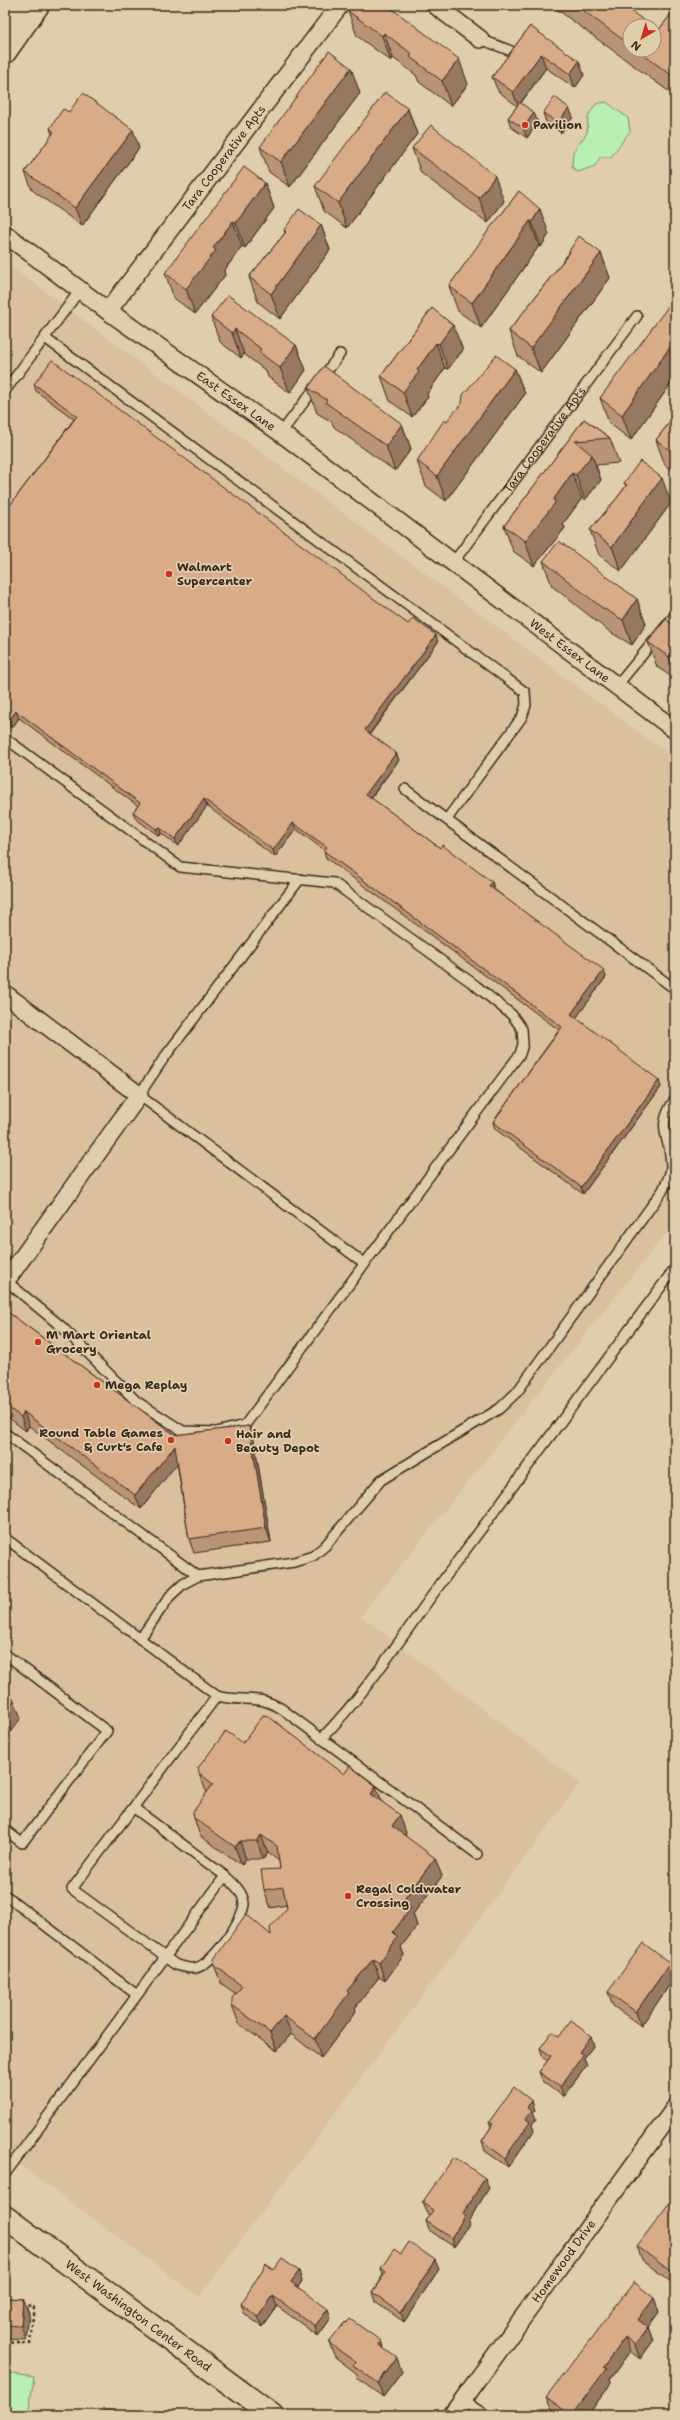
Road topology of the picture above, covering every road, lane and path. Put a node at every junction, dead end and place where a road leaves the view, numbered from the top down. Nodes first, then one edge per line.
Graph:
1 (13, 5) edge
2 (38, 5) edge
3 (340, 5) edge
4 (435, 5) edge
5 (5, 21) edge
6 (480, 39) joint
7 (5, 52) edge
8 (519, 54) edge
9 (5, 234) edge
10 (80, 290) junction
11 (108, 311) junction
12 (638, 316) dead end
13 (45, 338) junction
14 (340, 354) dead end
15 (5, 392) edge
16 (281, 433) junction
17 (457, 568) junction
18 (675, 615) edge
19 (616, 687) junction
20 (675, 730) edge
21 (5, 738) edge
22 (405, 789) dead end
23 (446, 818) junction
24 (300, 879) junction
25 (675, 989) edge
26 (5, 994) edge
27 (139, 1095) junction
28 (675, 1099) edge
29 (365, 1264) junction
30 (675, 1268) edge
31 (5, 1281) edge
32 (5, 1433) edge
33 (5, 1538) edge
34 (198, 1576) junction
35 (140, 1639) junction
36 (5, 1654) edge
37 (217, 1696) junction
38 (321, 1739) junction
39 (134, 1808) junction
40 (5, 1830) edge
41 (477, 1854) dead end
42 (225, 1876) junction
43 (5, 1895) edge
44 (165, 1958) junction
45 (137, 1995) junction
46 (675, 2108) edge
47 (5, 2174) edge
48 (5, 2217) edge
49 (19, 2305) edge
50 (5, 2342) edge
51 (463, 2400) junction
52 (272, 2415) edge
53 (452, 2415) edge
54 (486, 2415) edge

1 - 5 main road
2 - 7 main road
3 - 11 street, Tara Cooperative Apts
4 - 6 street
6 - 8 lane
9 - 10 street, East Essex Lane
10 - 11 street, East Essex Lane
10 - 13 lane
11 - 16 street, East Essex Lane
12 - 17 lane, Tara Cooperative Apts
13 - 15 lane
13 - 23 lane
14 - 16 lane
16 - 17 street, East Essex Lane
17 - 19 street, West Essex Lane
18 - 19 lane
19 - 20 street, West Essex Lane
21 - 24 lane
22 - 23 lane
23 - 25 lane
24 - 27 lane
24 - 29 lane
26 - 27 street
27 - 29 lane
27 - 31 street
28 - 34 lane
29 - 31 lane
30 - 38 lane
32 - 34 lane
33 - 35 lane
34 - 35 lane
35 - 37 lane
36 - 40 lane
37 - 38 lane
37 - 39 lane
38 - 41 lane
39 - 42 lane
39 - 44 lane
42 - 44 lane
42 - 44 lane
43 - 45 lane
44 - 45 lane
45 - 47 lane
46 - 51 street, Homewood Drive
48 - 52 main road, West Washington Center Road
49 - 50 path
51 - 53 street, Homewood Drive
51 - 54 lane

